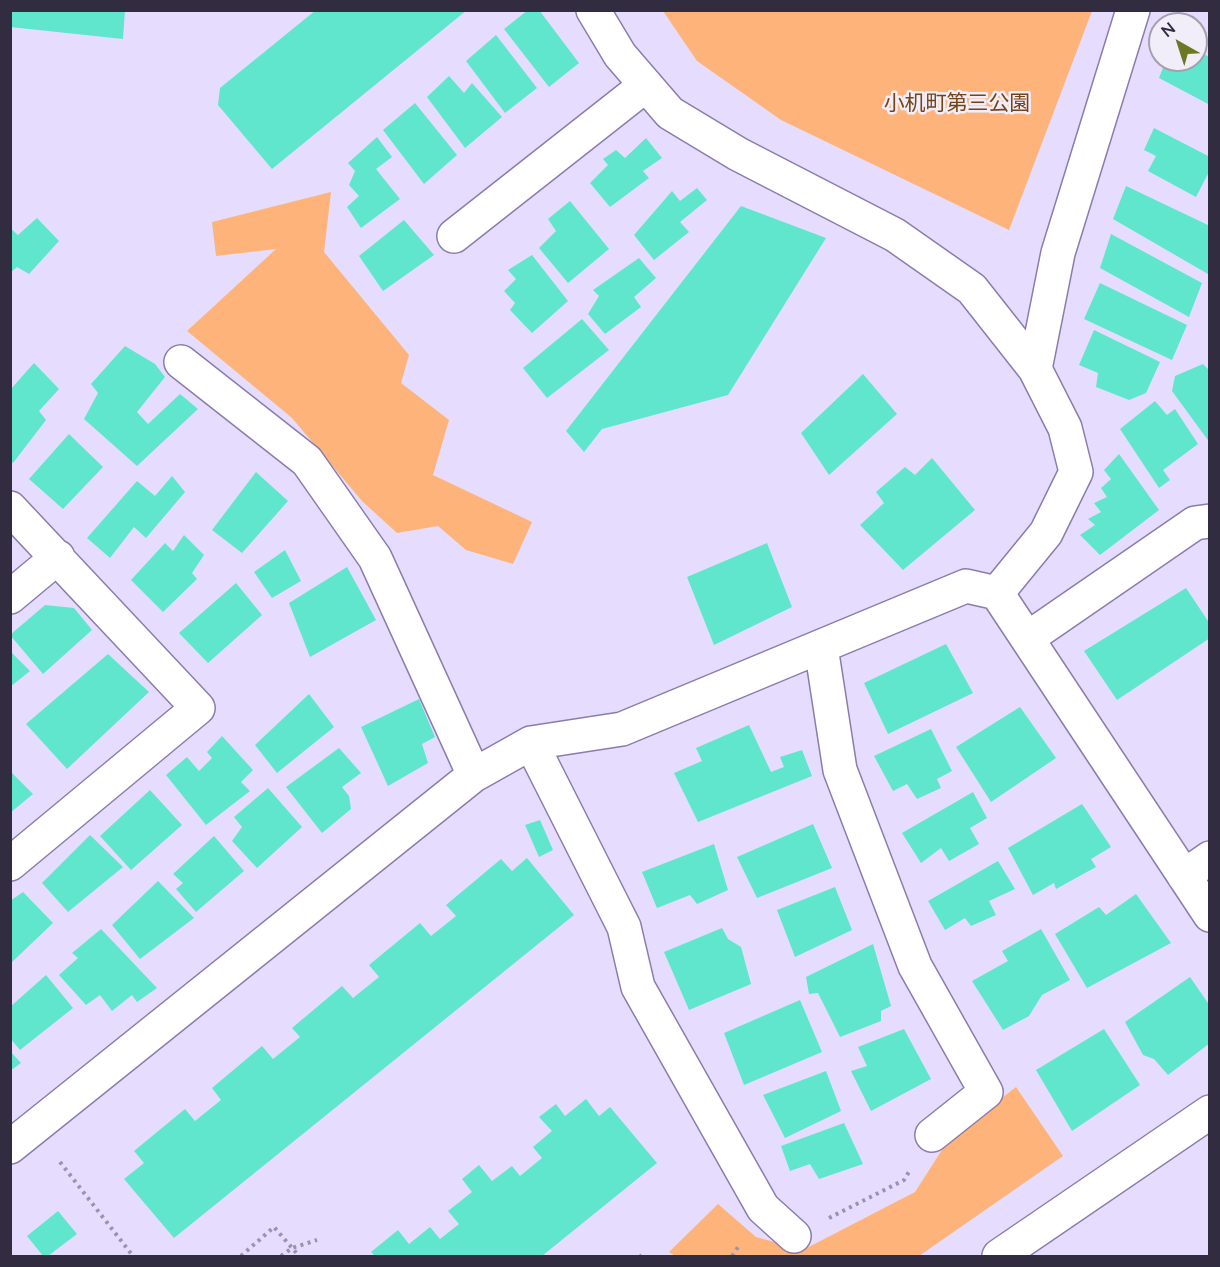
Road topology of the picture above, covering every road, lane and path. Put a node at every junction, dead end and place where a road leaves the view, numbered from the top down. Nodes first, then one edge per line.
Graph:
1 (593, 10) edge
2 (1133, 10) edge
3 (646, 85) junction
4 (454, 236) dead end
5 (181, 362) dead end
6 (1035, 369) junction
7 (10, 507) edge
8 (1209, 520) edge
9 (58, 557) junction
10 (997, 593) junction
11 (10, 597) edge
12 (1028, 638) junction
13 (820, 647) junction
14 (531, 743) junction
15 (474, 776) junction
16 (10, 864) edge
17 (1197, 867) edge
18 (1209, 915) edge
19 (1209, 1112) edge
20 (933, 1135) dead end
21 (22, 1137) edge
22 (904, 1179) dead end
23 (854, 1205) dead end
24 (794, 1236) dead end
25 (317, 1240) dead end
26 (292, 1248) junction
27 (737, 1250) dead end
28 (133, 1257) edge
29 (241, 1257) edge
30 (281, 1257) edge
31 (299, 1257) edge
32 (732, 1257) edge
33 (999, 1257) edge

1 - 3 street
2 - 6 street
3 - 4 street
3 - 6 street
5 - 15 street
6 - 10 street
7 - 9 street
8 - 12 street
9 - 11 street
9 - 16 street
10 - 12 street
10 - 13 street
12 - 17 street
13 - 14 street
13 - 20 street
14 - 15 street
14 - 24 street
15 - 21 street
17 - 18 street
19 - 33 street
21 - 28 path
22 - 23 path
25 - 26 path
26 - 29 path
26 - 30 path
26 - 31 path
27 - 32 path

